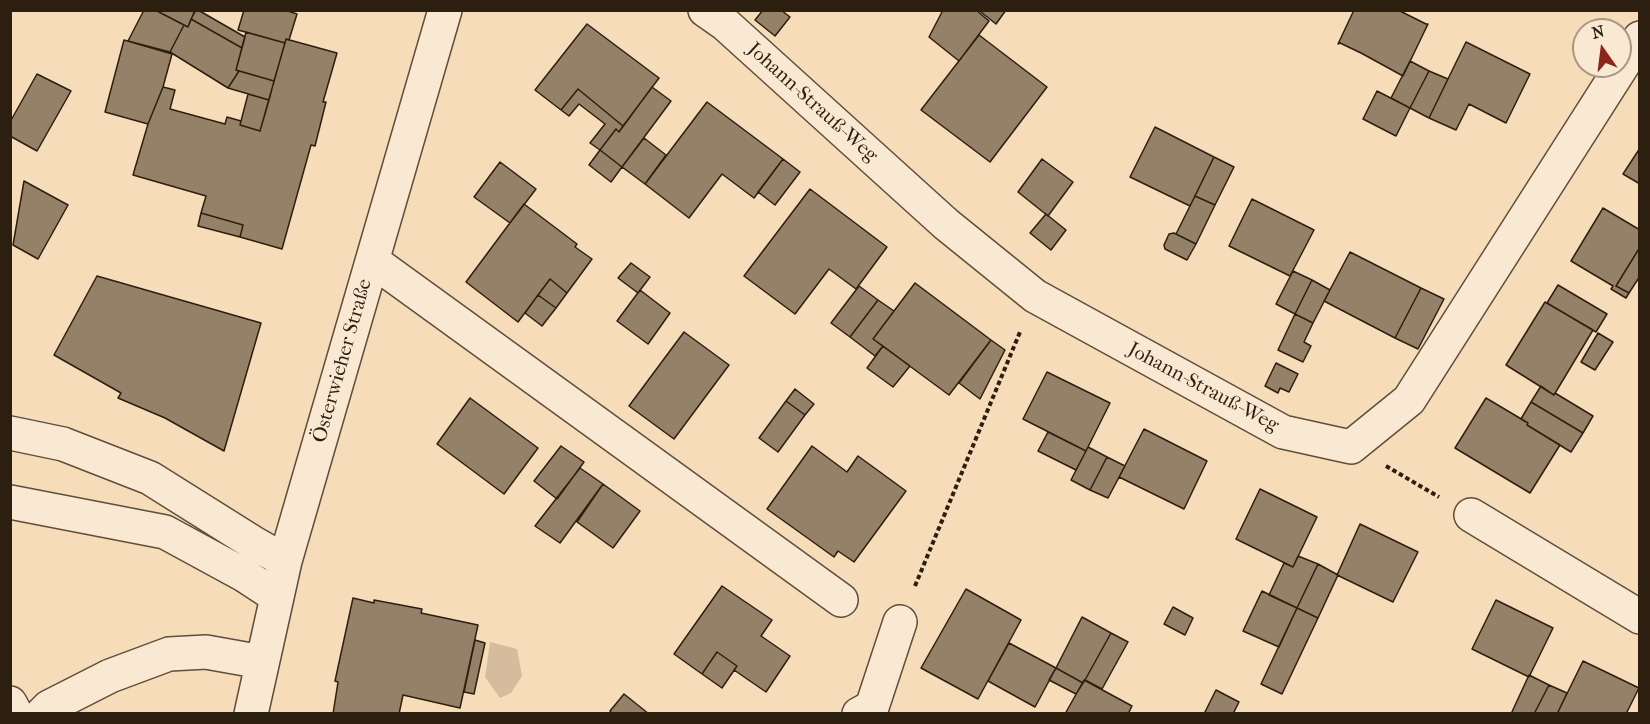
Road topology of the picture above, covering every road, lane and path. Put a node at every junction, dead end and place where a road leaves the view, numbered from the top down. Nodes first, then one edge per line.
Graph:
1 (445, 10) edge
2 (705, 10) edge
3 (1640, 38) edge
4 (373, 261) junction
5 (1035, 296) junction
6 (10, 433) edge
7 (1351, 447) junction
8 (10, 502) edge
9 (1471, 515) joint
10 (285, 561) junction
11 (276, 596) junction
12 (841, 600) dead end
13 (1640, 617) edge
14 (900, 622) joint
15 (262, 662) junction
16 (10, 703) edge
17 (873, 711) edge
18 (16, 714) edge
19 (42, 714) edge
20 (251, 714) edge

1 - 4 street, Österwieher Straße
2 - 5 street, Johann-Strauß-Weg
3 - 7 street
4 - 10 street, Österwieher Straße
4 - 12 street
5 - 7 street, Johann-Strauß-Weg
5 - 14 path
6 - 10 street
7 - 9 path
8 - 11 street
9 - 13 street
10 - 11 street, Österwieher Straße
11 - 15 street, Österwieher Straße
14 - 17 street
15 - 19 street
15 - 20 street, Österwieher Straße
16 - 18 street

